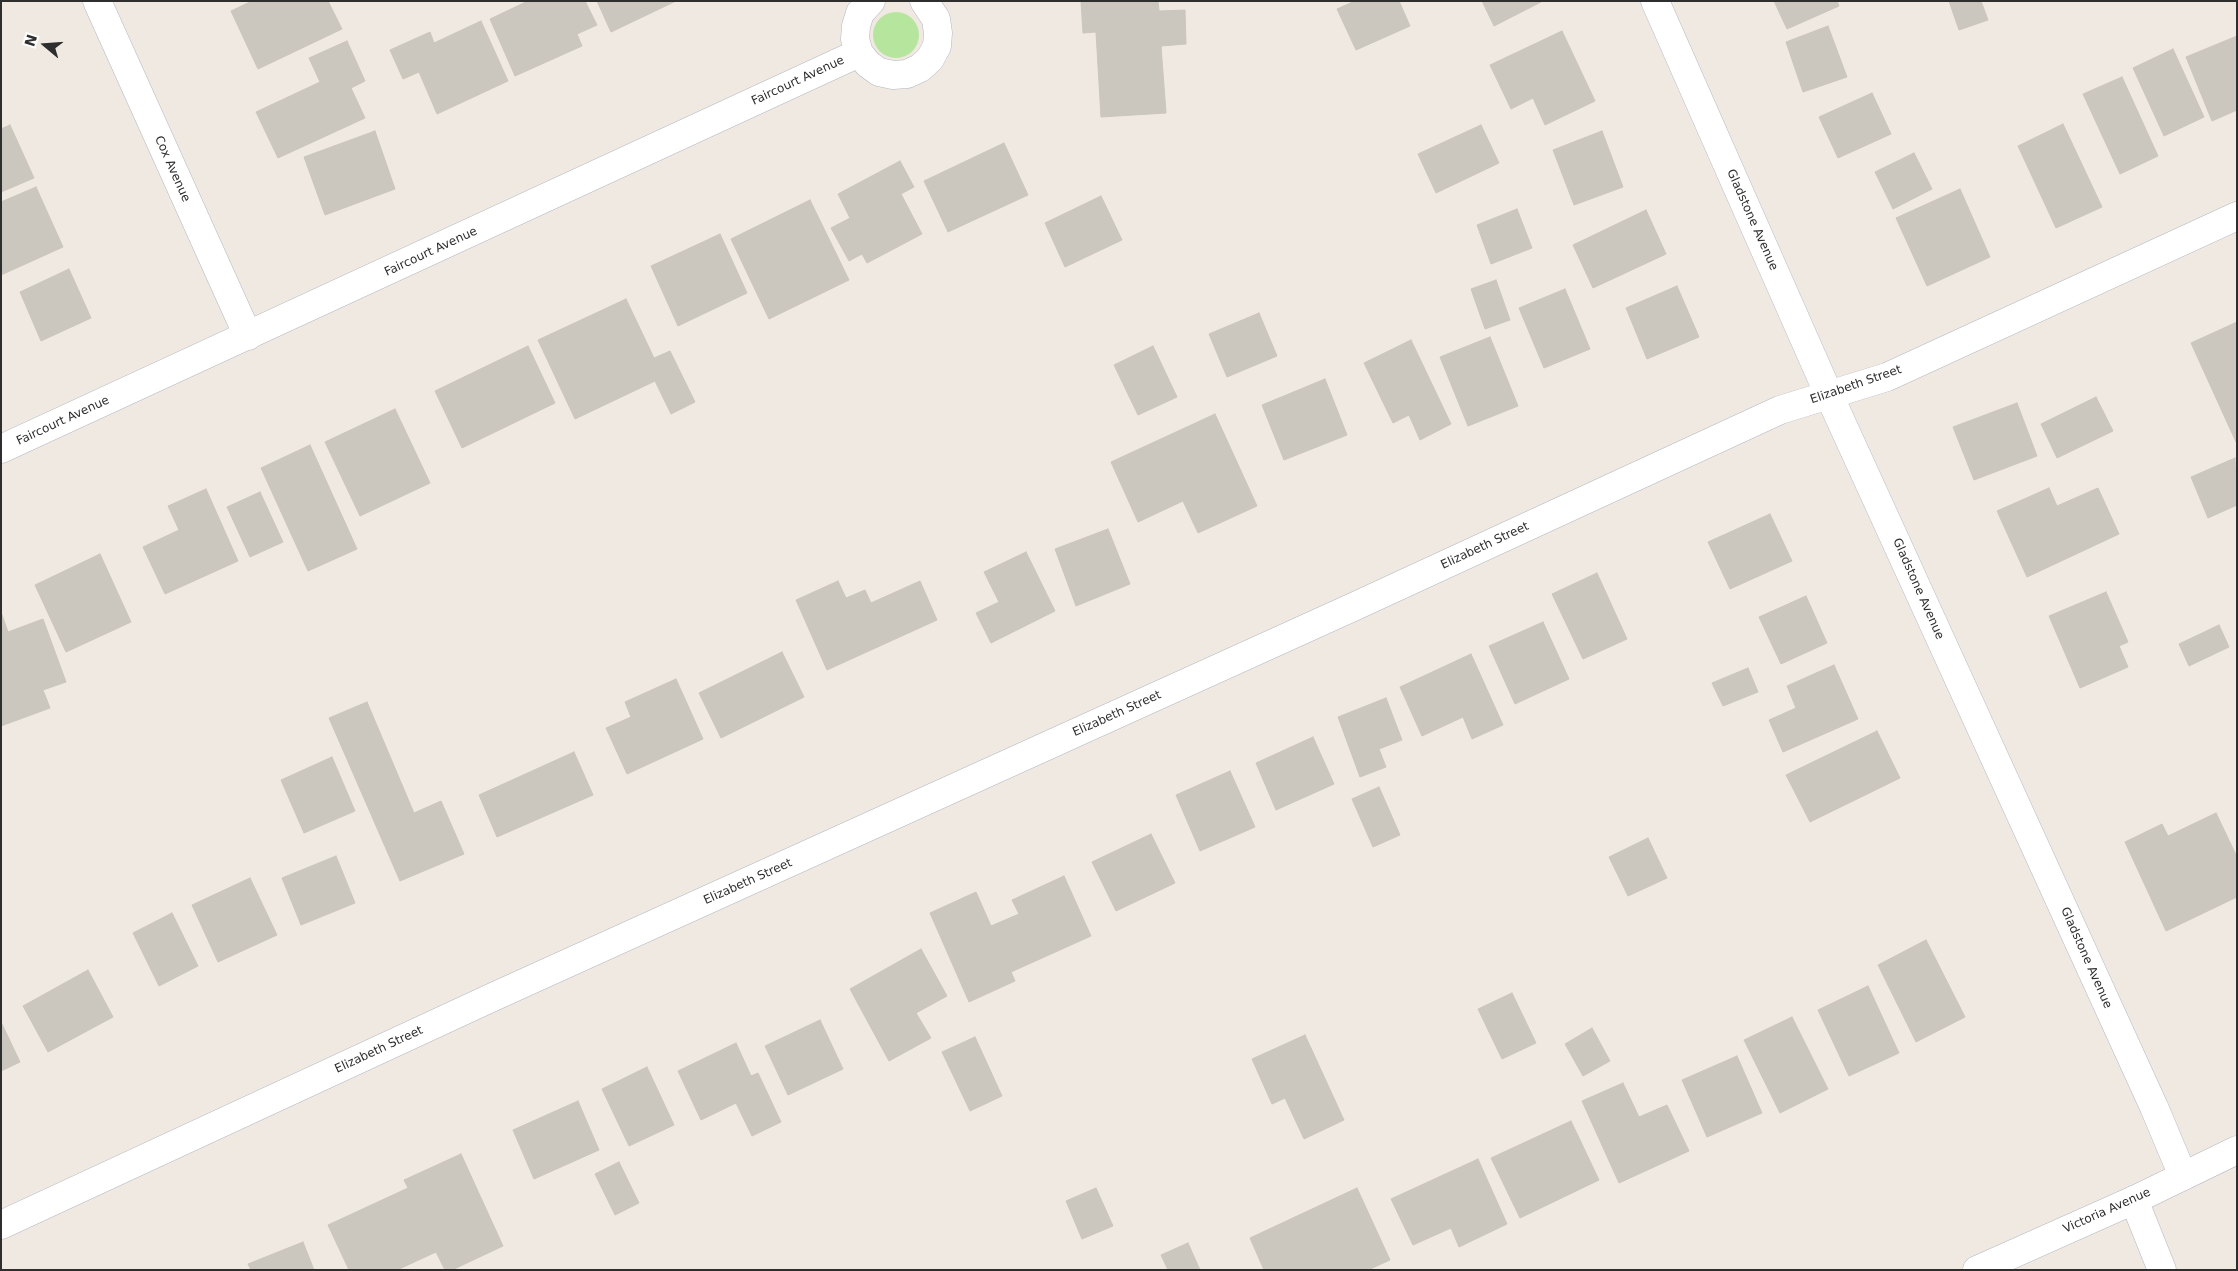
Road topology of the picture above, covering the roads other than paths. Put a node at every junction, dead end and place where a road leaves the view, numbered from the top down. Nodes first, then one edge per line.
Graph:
1 (97, 1) edge
2 (871, 1) edge
3 (924, 1) edge
4 (1655, 1) edge
5 (859, 53) junction
6 (2237, 216) edge
7 (248, 336) junction
8 (1830, 395) junction
9 (1, 449) edge
10 (2237, 1150) edge
11 (2183, 1176) junction
12 (2134, 1200) junction
13 (1, 1225) edge
14 (1977, 1270) edge
15 (2162, 1270) edge

1 - 7 street, Cox Avenue
2 - 5 street, Faircourt Avenue
3 - 5 street, Faircourt Avenue
4 - 8 street, Gladstone Avenue
5 - 7 street, Faircourt Avenue
6 - 8 street, Elizabeth Street
7 - 9 street, Faircourt Avenue
8 - 11 street, Gladstone Avenue
8 - 13 street, Elizabeth Street
10 - 11 street, Victoria Avenue
11 - 12 street, Victoria Avenue
12 - 14 street, Victoria Avenue
12 - 15 street

